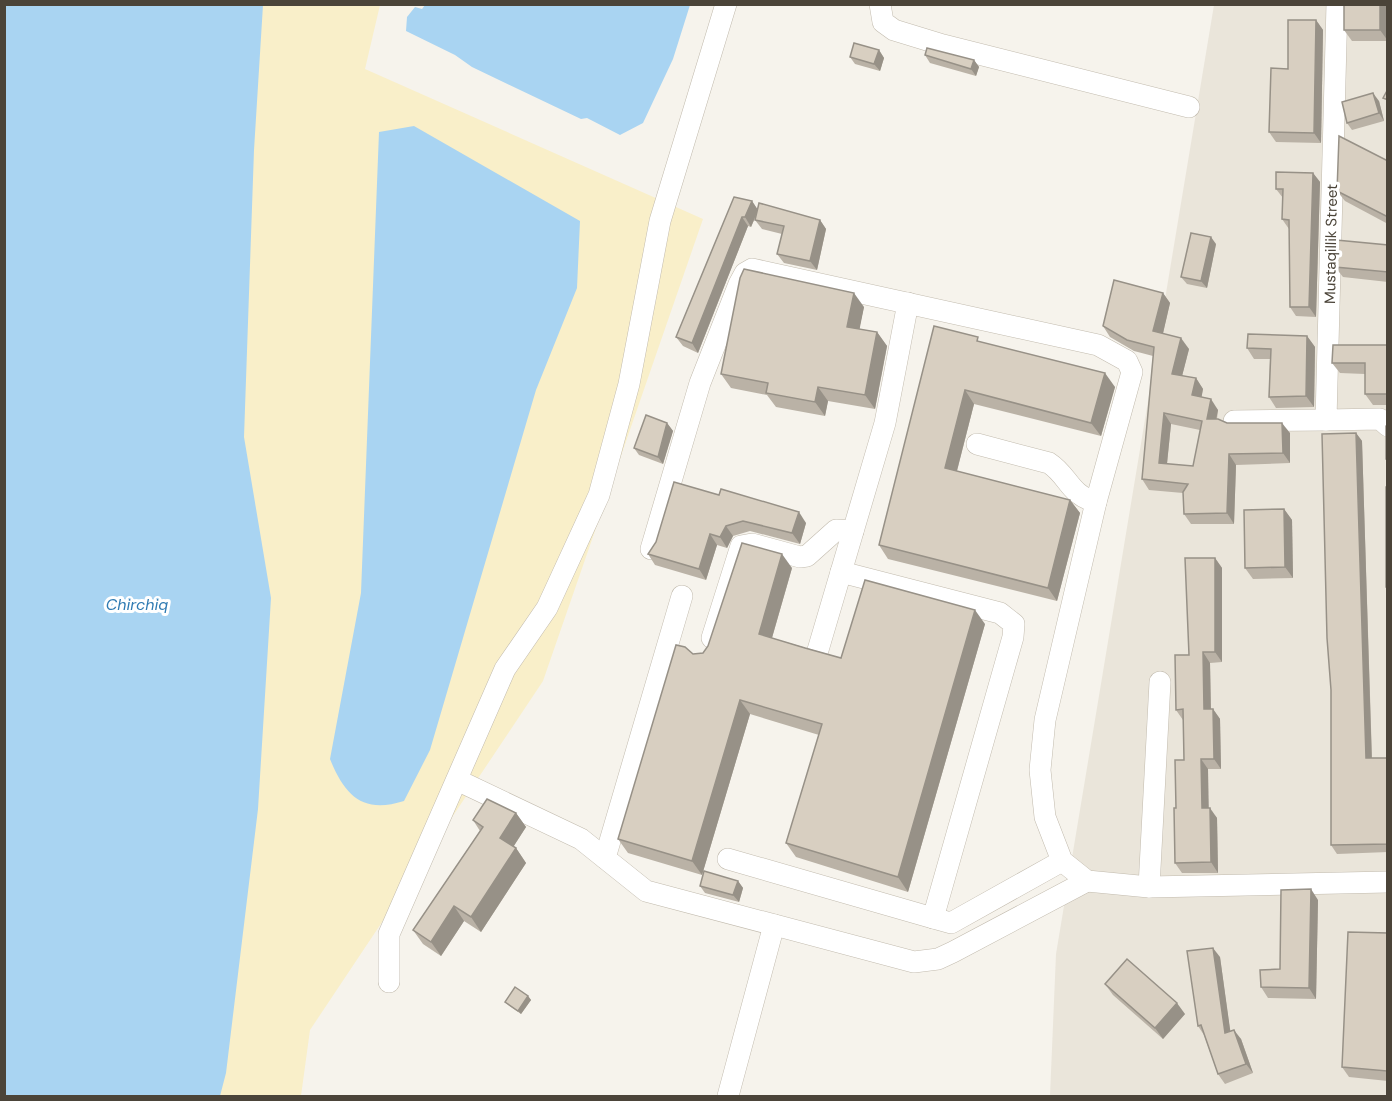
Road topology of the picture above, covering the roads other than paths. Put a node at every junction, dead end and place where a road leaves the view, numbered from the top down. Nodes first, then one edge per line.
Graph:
1 (726, 4) edge
2 (880, 4) edge
3 (1337, 4) edge
4 (1189, 107) dead end
5 (908, 303) junction
6 (1326, 420) junction
7 (1234, 421) edge
8 (1388, 426) edge
9 (977, 444) dead end
10 (1096, 502) junction
11 (853, 531) junction
12 (651, 549) edge
13 (841, 573) junction
14 (682, 596) dead end
15 (818, 650) edge
16 (706, 657) edge
17 (1160, 682) dead end
18 (457, 780) junction
19 (605, 858) junction
20 (728, 859) dead end
21 (1062, 861) junction
22 (1087, 881) junction
23 (1388, 882) edge
24 (1149, 887) junction
25 (933, 918) junction
26 (774, 925) junction
27 (389, 982) dead end
28 (728, 1096) edge

1 - 18 street
2 - 4 street
3 - 6 street, Mustaqillik Street
5 - 10 street
5 - 11 street
5 - 12 street
6 - 7 street
6 - 8 street
9 - 10 street
10 - 21 street
11 - 13 street
11 - 16 street
13 - 15 street
13 - 25 street
14 - 19 street
17 - 24 street
18 - 19 street
18 - 27 street
19 - 26 street
20 - 25 street
21 - 22 street
21 - 25 street
22 - 24 street
22 - 26 street
23 - 24 street
26 - 28 street

